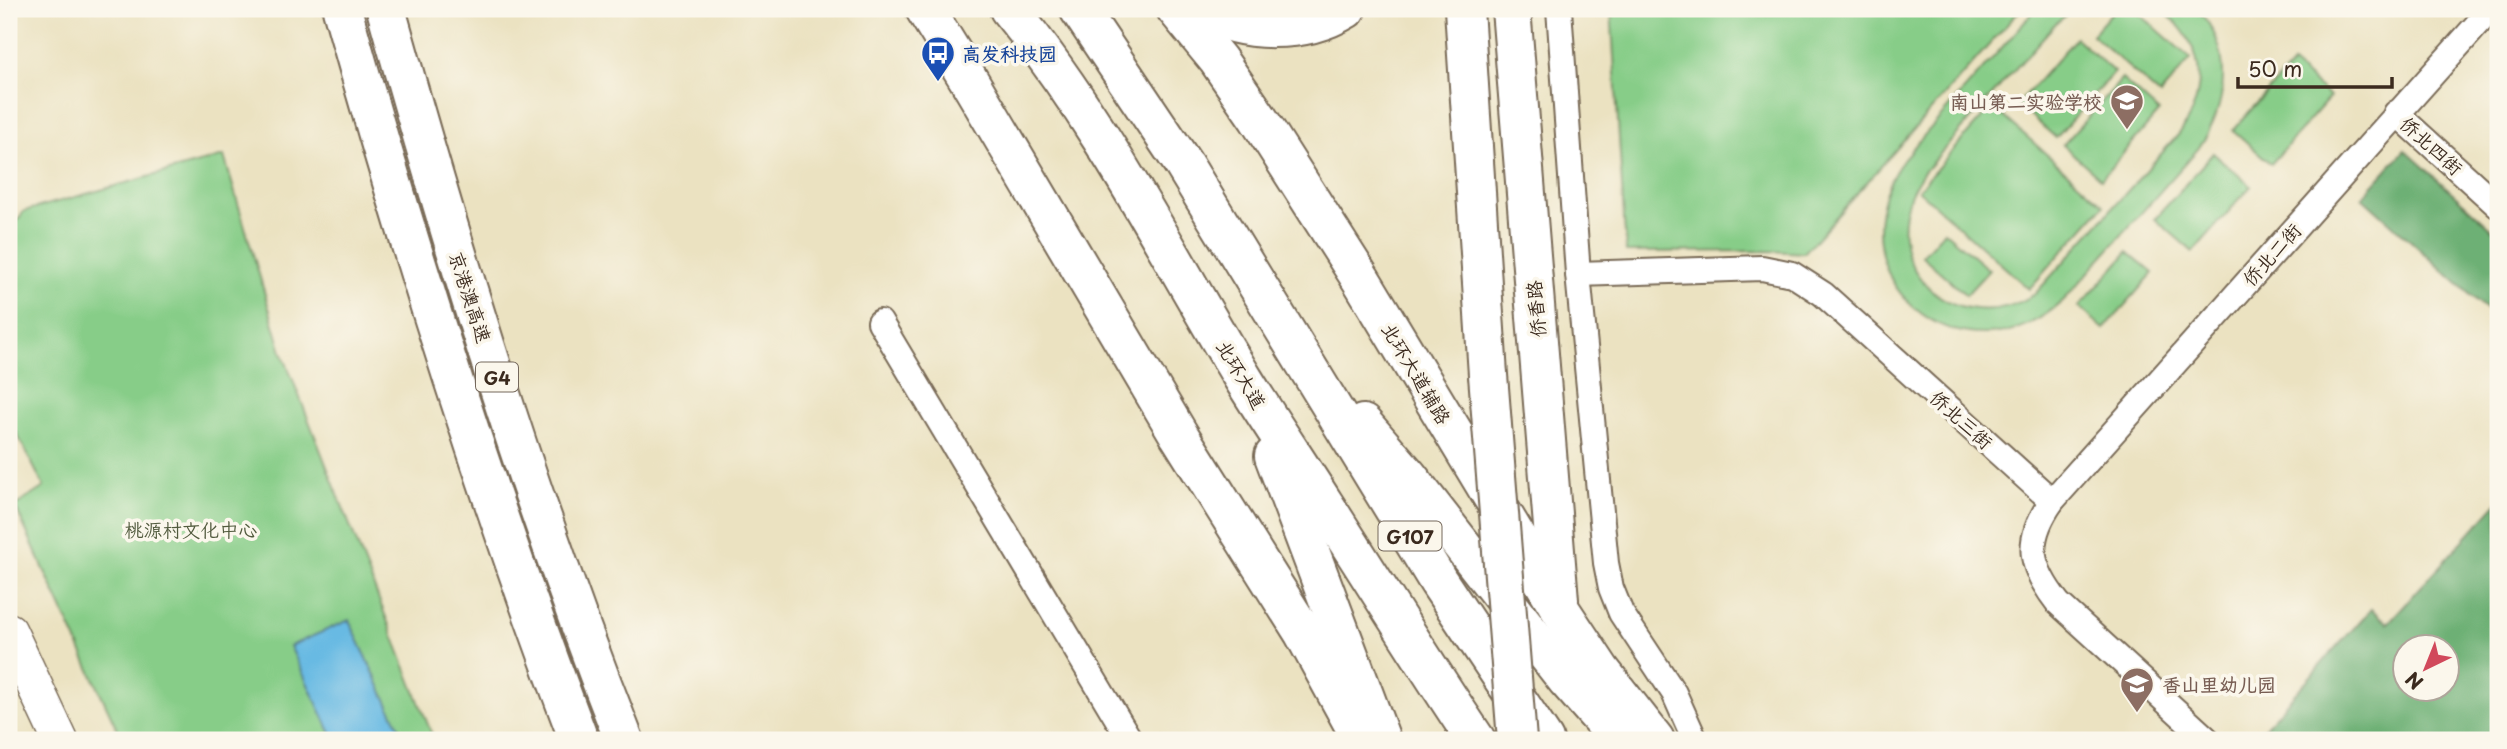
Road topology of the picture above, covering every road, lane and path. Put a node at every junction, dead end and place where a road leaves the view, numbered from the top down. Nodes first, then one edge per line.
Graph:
1 (342, 9) edge
2 (386, 9) edge
3 (925, 9) edge
4 (1009, 9) edge
5 (1079, 9) edge
6 (1176, 9) edge
7 (1201, 9) edge
8 (1346, 9) edge
9 (1464, 9) edge
10 (1511, 9) edge
11 (1559, 9) edge
12 (2491, 9) edge
13 (2396, 113) junction
14 (2498, 206) edge
15 (1578, 274) junction
16 (880, 322) dead end
17 (1283, 326) junction
18 (1244, 379) junction
19 (2052, 501) junction
20 (1560, 609) junction
21 (9, 631) edge
22 (22, 695) edge
23 (60, 740) edge
24 (579, 740) edge
25 (625, 740) edge
26 (1130, 740) edge
27 (1362, 740) edge
28 (1381, 740) edge
29 (1476, 740) edge
30 (1517, 740) edge
31 (1544, 740) edge
32 (1620, 740) edge
33 (1655, 740) edge
34 (1695, 740) edge
35 (2208, 740) edge

1 - 24 main road, G4
2 - 25 main road, 京港澳高速 / G4
3 - 27 main road
4 - 18 main road, 北环大道 / G107
5 - 17 main road, G107
6 - 20 main road, 北环大道辅路
7 - 8 main road
9 - 30 main road, bridge
10 - 20 main road, 侨香路
11 - 15 street
12 - 13 street, 侨北二街
13 - 14 street, 侨北四街
13 - 19 street, 侨北二街
15 - 19 street, 侨北三街
15 - 34 street
16 - 26 street
17 - 31 main road, G107
17 - 32 main road
18 - 28 main road
18 - 29 main road, 北环大道 / G107
19 - 35 street
20 - 33 main road, 北环大道辅路
21 - 22 street
22 - 23 street

